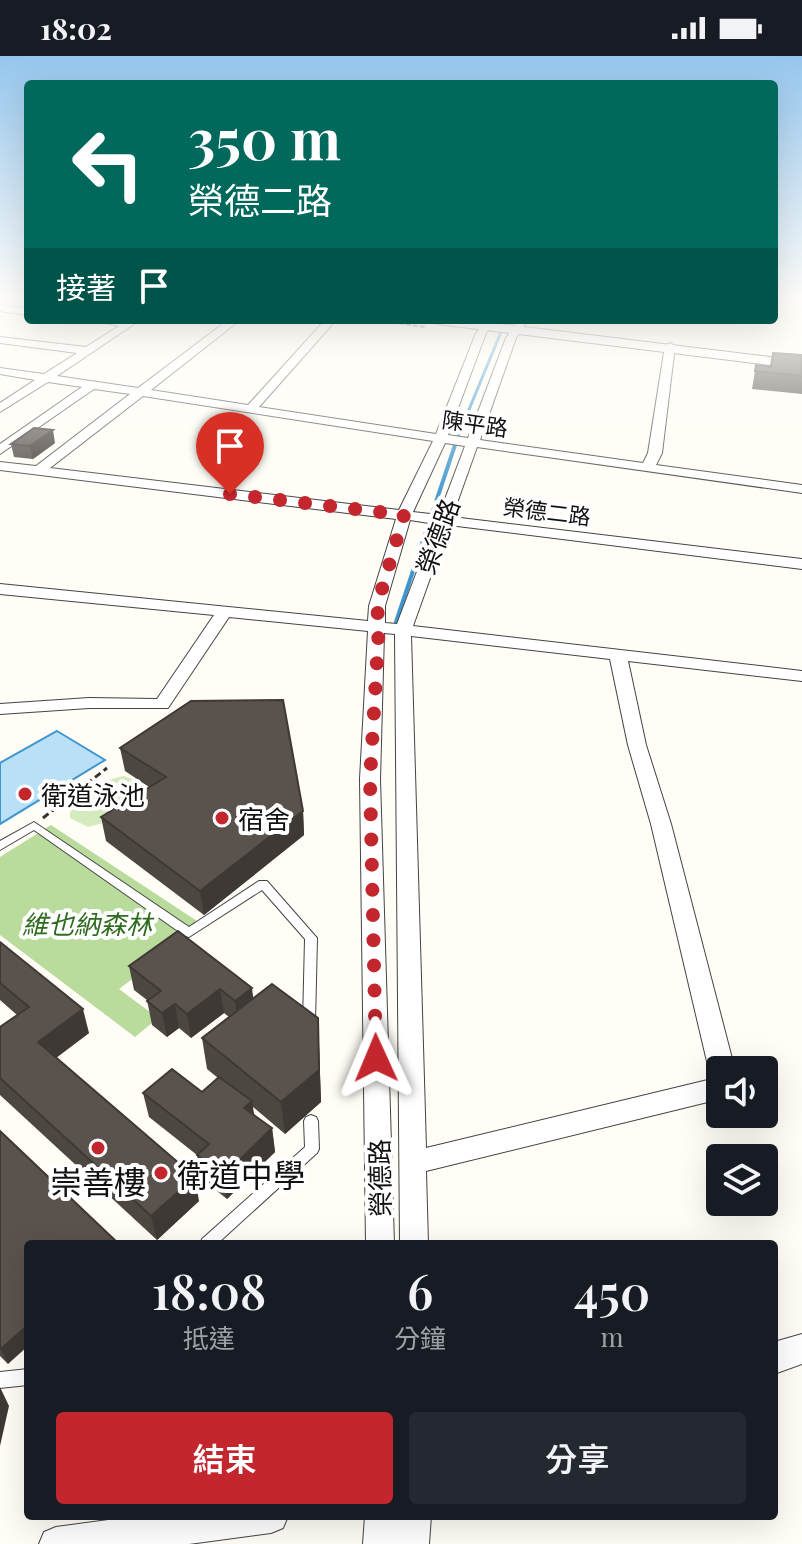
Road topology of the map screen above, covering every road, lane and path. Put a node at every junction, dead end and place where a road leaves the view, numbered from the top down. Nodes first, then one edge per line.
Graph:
1 (62, 368) edge
2 (172, 368) edge
3 (287, 368) edge
4 (469, 368) edge
5 (503, 368) edge
6 (666, 368) edge
7 (0, 371) edge
8 (47, 378) junction
9 (92, 385) junction
10 (141, 392) junction
11 (0, 408) edge
12 (250, 410) junction
13 (0, 437) edge
14 (17, 438) junction
15 (441, 438) junction
16 (473, 443) junction
17 (0, 450) edge
18 (0, 466) edge
19 (648, 467) junction
20 (38, 471) junction
21 (802, 489) edge
22 (404, 515) junction
23 (443, 520) junction
24 (802, 564) edge
25 (0, 589) edge
26 (224, 612) junction
27 (379, 627) junction
28 (403, 631) junction
29 (618, 654) junction
30 (802, 676) edge
31 (0, 709) edge
32 (107, 768) dead end
33 (34, 825) junction
34 (0, 846) edge
35 (309, 1030) edge
36 (719, 1056) edge
37 (706, 1091) edge
38 (311, 1121) dead end
39 (412, 1163) junction
40 (211, 1240) edge
41 (380, 1240) edge
42 (414, 1240) edge
43 (802, 1349) edge
44 (778, 1357) edge
45 (24, 1377) edge
46 (0, 1380) edge
47 (240, 1520) edge
48 (382, 1520) edge
49 (414, 1520) edge
50 (56, 1544) edge
51 (380, 1544) edge
52 (412, 1544) edge

1 - 8 street
2 - 10 street
3 - 12 street
4 - 15 street, 榮德路
5 - 16 street, 榮德路
6 - 19 street
7 - 8 street, 陳平路
8 - 9 street, 陳平路
8 - 11 street
9 - 10 street, 陳平路
9 - 14 street
10 - 12 street, 陳平路
10 - 20 street
12 - 15 street, 陳平路
13 - 14 street
14 - 17 street
15 - 16 street, 陳平路
15 - 22 street, 榮德路
16 - 19 street, 陳平路
16 - 23 street, 榮德路
18 - 20 street, 榮德二路
19 - 21 street, 陳平路
20 - 22 street, 榮德二路
22 - 23 street, 榮德二路
22 - 27 street, 榮德路
23 - 24 street, 榮德二路
23 - 28 street, 榮德路
25 - 26 street
26 - 27 street
26 - 31 street
27 - 28 street
27 - 41 street, 榮德路
28 - 29 street
28 - 39 street, 榮德路
29 - 30 street
29 - 36 street
32 - 33 path
33 - 34 lane
33 - 35 lane
37 - 39 street
38 - 40 lane
39 - 42 street, 榮德路
43 - 44 street
45 - 46 lane
47 - 50 street
48 - 51 street
49 - 52 street

